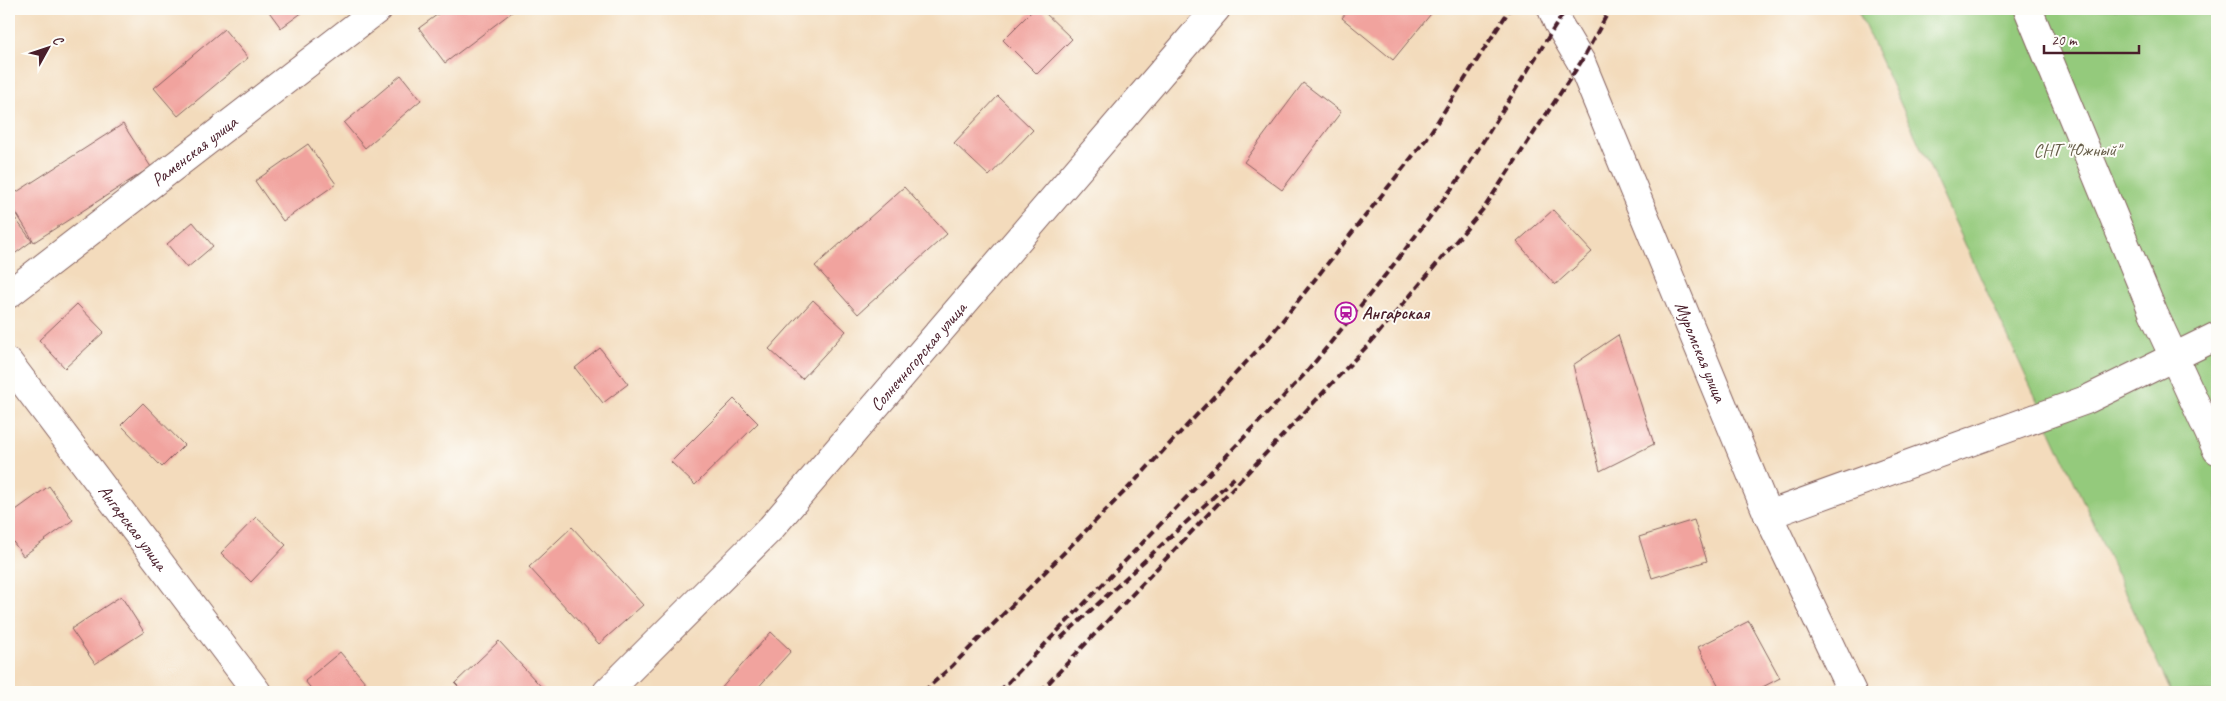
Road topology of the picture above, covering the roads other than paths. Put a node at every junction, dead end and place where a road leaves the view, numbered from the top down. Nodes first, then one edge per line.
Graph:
1 (378, 9) edge
2 (1216, 9) edge
3 (1552, 9) edge
4 (2028, 9) edge
5 (9, 294) edge
6 (2217, 336) edge
7 (2174, 358) junction
8 (9, 363) edge
9 (2217, 450) edge
10 (1768, 515) junction
11 (257, 692) edge
12 (607, 692) edge
13 (1852, 692) edge

1 - 5 street, Раменская улица
2 - 12 street, Солнечногорская улица
3 - 10 street, Муромская улица
4 - 7 street
6 - 7 street
7 - 9 street
7 - 10 street
8 - 11 street, Ангарская улица
10 - 13 street, Муромская улица

